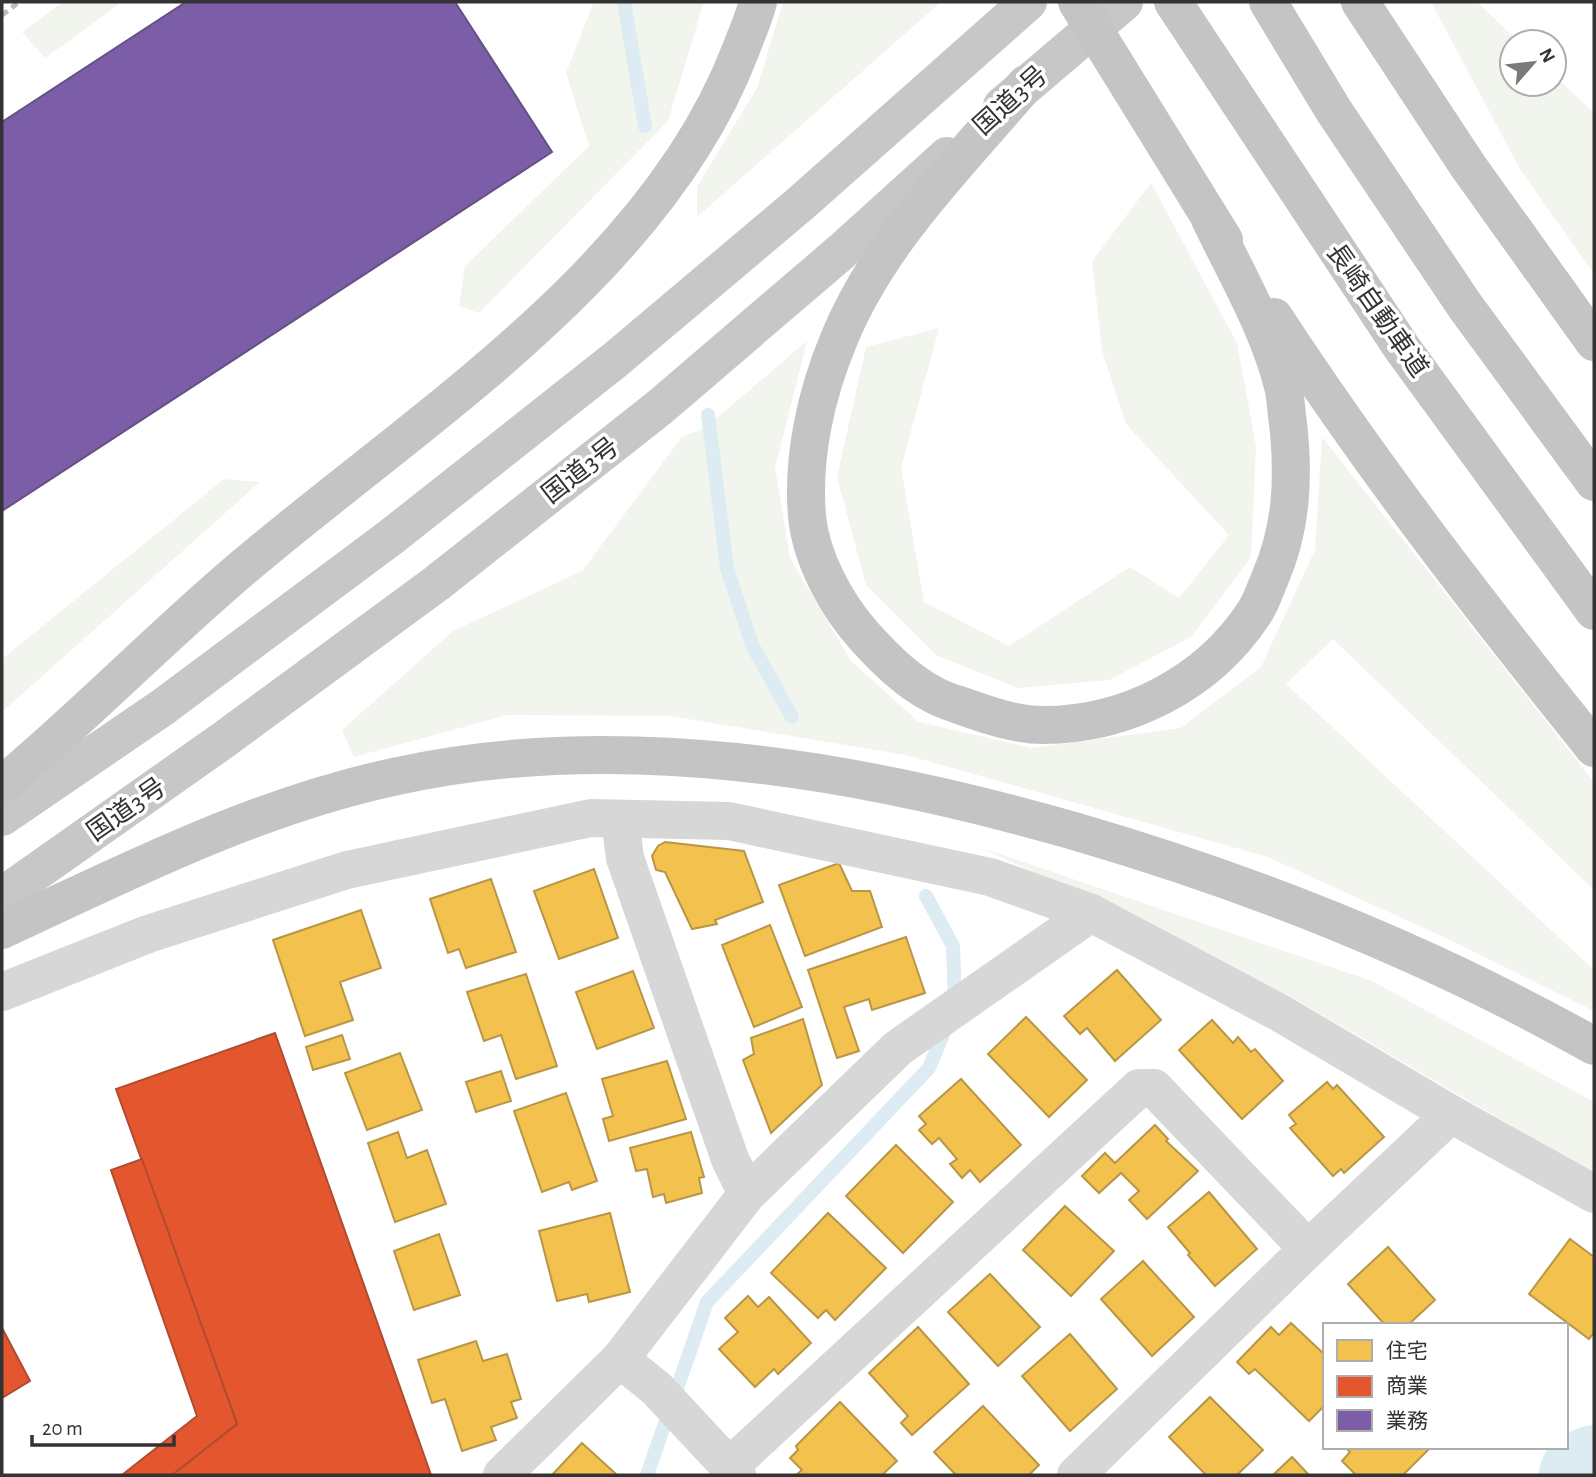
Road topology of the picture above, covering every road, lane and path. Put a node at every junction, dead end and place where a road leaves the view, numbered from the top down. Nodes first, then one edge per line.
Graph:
1 (758, 2) edge
2 (1028, 2) edge
3 (1077, 2) edge
4 (1125, 2) edge
5 (1172, 2) edge
6 (1268, 2) edge
7 (1360, 2) edge
8 (1387, 2) edge
9 (1403, 51) junction
10 (1026, 84) junction
11 (1210, 219) junction
12 (1594, 342) edge
13 (1594, 482) edge
14 (1594, 611) edge
15 (1594, 748) edge
16 (2, 785) edge
17 (2, 817) edge
18 (620, 819) junction
19 (2, 896) edge
20 (1091, 913) junction
21 (2, 930) edge
22 (2, 992) edge
23 (1594, 1046) edge
24 (1451, 1114) junction
25 (1594, 1194) edge
26 (747, 1195) junction
27 (1308, 1249) junction
28 (620, 1359) junction
29 (733, 1471) edge
30 (502, 1475) edge
31 (1076, 1475) edge

1 - 16 highway
2 - 17 highway
3 - 11 highway
4 - 10 highway, 国道3号
5 - 14 highway, 長崎自動車道
6 - 13 highway
7 - 9 highway
8 - 9 highway
9 - 12 highway
10 - 11 highway
10 - 19 highway, 国道3号
11 - 15 highway
18 - 20 street
18 - 22 street
18 - 26 street
20 - 24 street
20 - 26 street
21 - 23 highway
24 - 25 street
24 - 27 street
26 - 28 street
27 - 29 street
27 - 31 street
28 - 29 street
28 - 30 street

